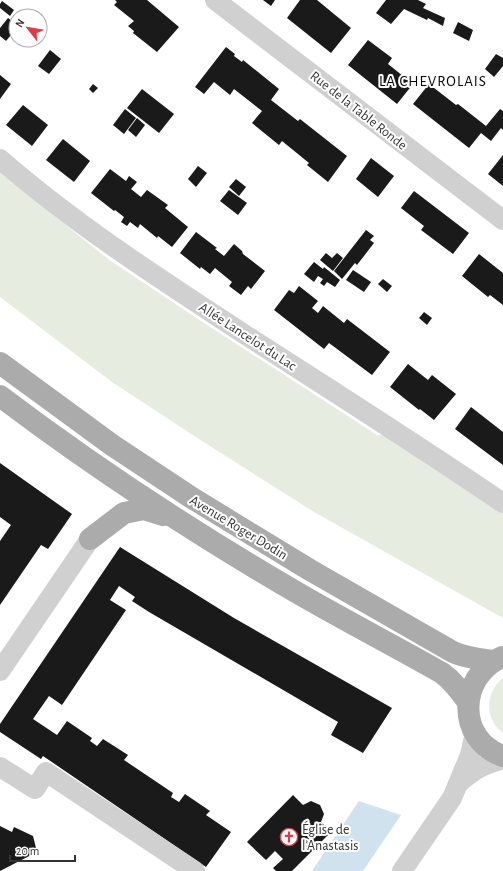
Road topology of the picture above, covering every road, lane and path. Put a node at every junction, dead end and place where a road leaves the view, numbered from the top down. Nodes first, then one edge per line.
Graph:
1 (216, 0) edge
2 (0, 159) edge
3 (503, 220) edge
4 (0, 363) edge
5 (0, 396) edge
6 (503, 503) edge
7 (177, 520) junction
8 (90, 539) joint
9 (498, 659) edge
10 (0, 672) edge
11 (468, 702) junction
12 (474, 732) junction
13 (503, 758) edge
14 (0, 767) edge
15 (458, 784) junction
16 (195, 871) edge
17 (402, 871) edge

1 - 3 street, Rue de la Table Ronde
2 - 6 street, Allée Lancelot du Lac
4 - 9 main road, Avenue Roger Dodin
5 - 7 main road, Avenue Roger Dodin
7 - 8 main road
7 - 11 main road, Avenue Roger Dodin
8 - 10 street
9 - 11 main road
11 - 12 main road
12 - 13 main road
12 - 15 street
13 - 15 street
14 - 16 street
15 - 17 street

